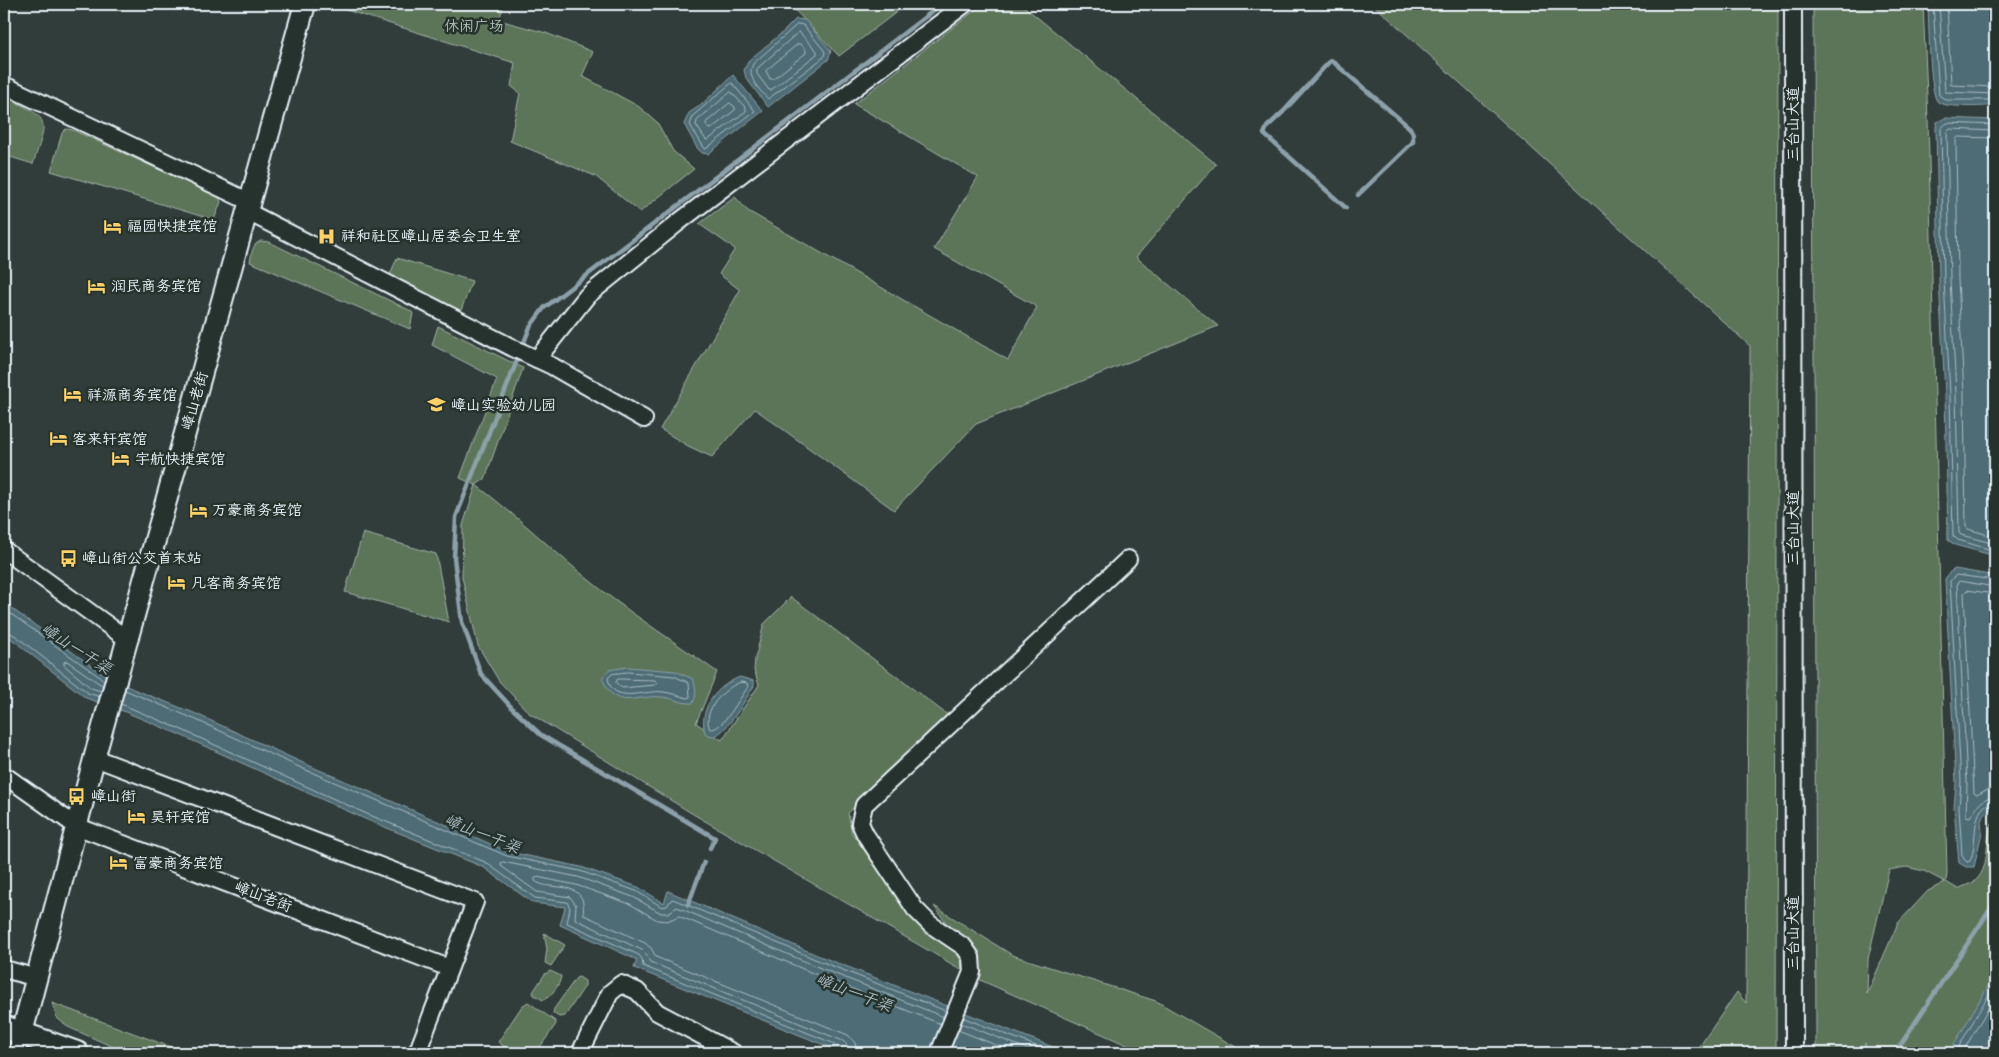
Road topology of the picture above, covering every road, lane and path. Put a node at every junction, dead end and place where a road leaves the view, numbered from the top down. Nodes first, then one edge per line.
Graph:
1 (305, 4) edge
2 (965, 4) edge
3 (1793, 4) edge
4 (4, 85) edge
5 (249, 207) junction
6 (525, 353) junction
7 (644, 419) dead end
8 (4, 550) edge
9 (1128, 559) dead end
10 (126, 646) junction
11 (96, 753) junction
12 (4, 775) edge
13 (76, 826) junction
14 (449, 968) junction
15 (4, 969) edge
16 (36, 978) junction
17 (14, 1038) edge
18 (77, 1053) edge
19 (417, 1053) edge
20 (580, 1053) edge
21 (734, 1053) edge
22 (938, 1053) edge
23 (1794, 1053) edge

1 - 5 street, 嶂山老街
2 - 6 street
3 - 23 street, 三台山大道
4 - 5 street
5 - 6 street
5 - 10 street, 嶂山老街
6 - 7 street
8 - 10 street
9 - 22 street
10 - 11 street, 嶂山老街
11 - 13 street, 嶂山老街
11 - 14 street
12 - 13 street, 嶂山老街
13 - 14 street, 嶂山老街
13 - 16 street, 嶂山老街
14 - 19 street
15 - 16 street
16 - 17 street, 嶂山老街
17 - 18 main road
20 - 21 street

